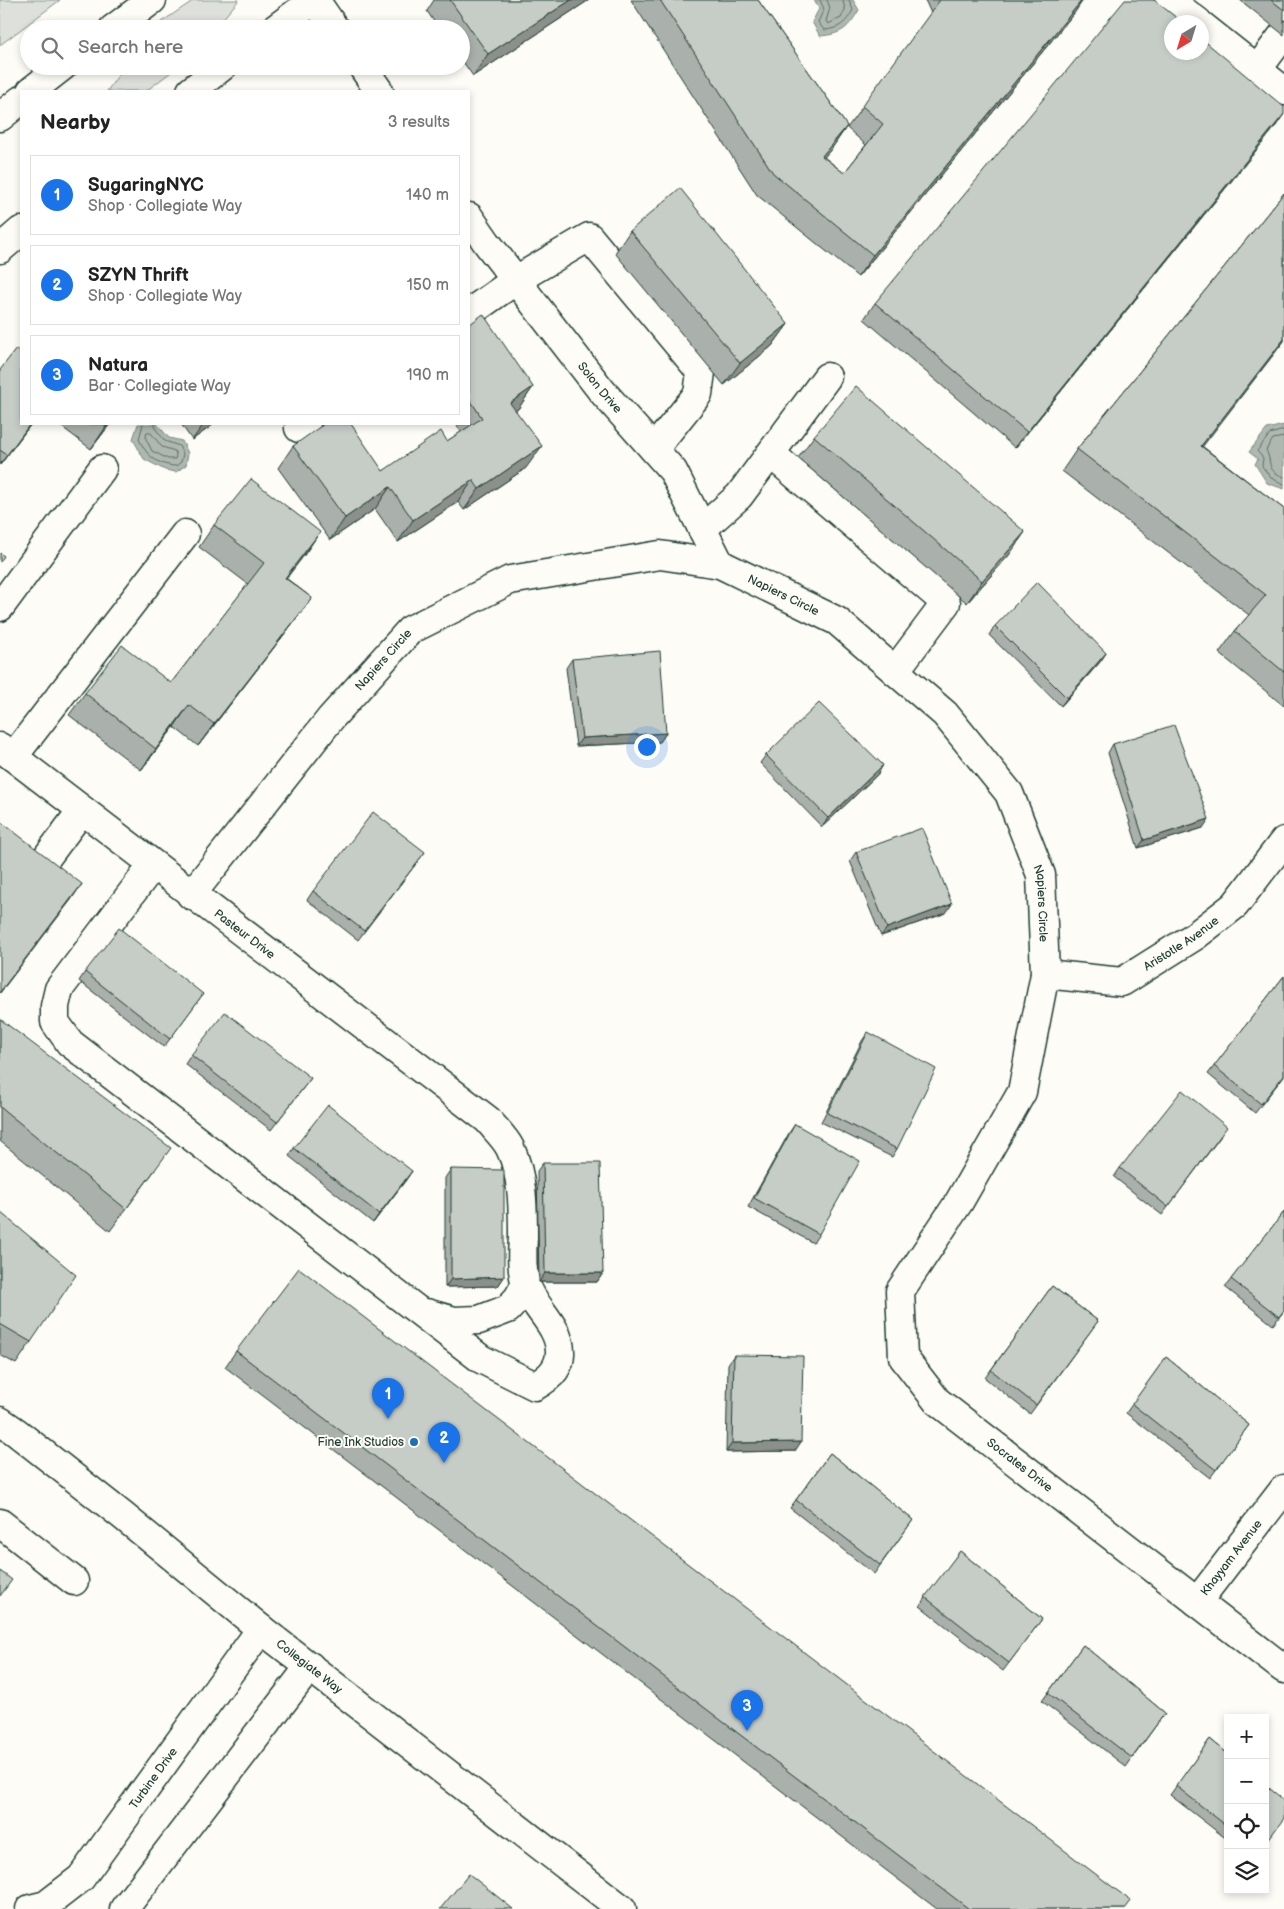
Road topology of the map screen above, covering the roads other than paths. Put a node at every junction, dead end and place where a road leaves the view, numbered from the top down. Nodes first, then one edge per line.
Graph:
1 (152, 0) edge
2 (314, 0) edge
3 (1169, 0) edge
4 (1189, 15) edge
5 (125, 20) edge
6 (287, 20) edge
7 (328, 20) edge
8 (1209, 32) edge
9 (1283, 34) edge
10 (1257, 70) junction
11 (51, 75) edge
12 (211, 75) edge
13 (368, 75) edge
14 (32, 90) edge
15 (192, 90) edge
16 (378, 90) edge
17 (1284, 91) edge
18 (20, 101) edge
19 (0, 117) edge
20 (470, 218) edge
21 (20, 232) edge
22 (0, 249) edge
23 (516, 280) junction
24 (470, 311) edge
25 (827, 377) dead end
26 (654, 449) junction
27 (771, 454) junction
28 (102, 469) dead end
29 (702, 529) junction
30 (185, 534) dead end
31 (720, 564) junction
32 (0, 607) edge
33 (895, 671) junction
34 (7, 752) edge
35 (82, 810) junction
36 (1284, 841) edge
37 (153, 865) junction
38 (35, 873) edge
39 (191, 894) junction
40 (1046, 974) junction
41 (959, 1202) joint
42 (526, 1284) junction
43 (418, 1311) junction
44 (0, 1422) edge
45 (1284, 1489) edge
46 (0, 1523) edge
47 (74, 1581) dead end
48 (1197, 1602) junction
49 (261, 1629) junction
50 (310, 1666) junction
51 (1284, 1669) edge
52 (30, 1909) edge
53 (124, 1909) edge
54 (622, 1909) edge

1 - 5 street
2 - 6 street
2 - 7 street
3 - 4 street
8 - 10 street
9 - 10 street
10 - 17 street
11 - 14 street
12 - 15 street
13 - 16 street
18 - 19 street
20 - 23 street, Solon Drive
21 - 22 street
23 - 24 street
23 - 26 street, Solon Drive
23 - 26 street
25 - 27 street
26 - 29 street, Solon Drive
27 - 29 street
27 - 33 street
28 - 32 street
29 - 31 street, Solon Drive
30 - 34 street
31 - 33 street, Napiers Circle
31 - 39 street, Napiers Circle
33 - 40 street, Napiers Circle
34 - 35 street, Pasteur Drive
35 - 37 street, Pasteur Drive
35 - 38 street
36 - 40 street, Aristotle Avenue
37 - 39 street, Pasteur Drive
37 - 43 street
39 - 42 street, Pasteur Drive
40 - 41 street, Napiers Circle
41 - 48 street, Socrates Drive
42 - 43 street
42 - 43 street, Pasteur Drive
44 - 49 street, Collegiate Way
45 - 48 street, Khayyam Avenue
46 - 47 street
48 - 51 street, Socrates Drive
49 - 50 street, Collegiate Way
49 - 52 street, Turbine Drive
50 - 53 street
50 - 54 street, Collegiate Way

